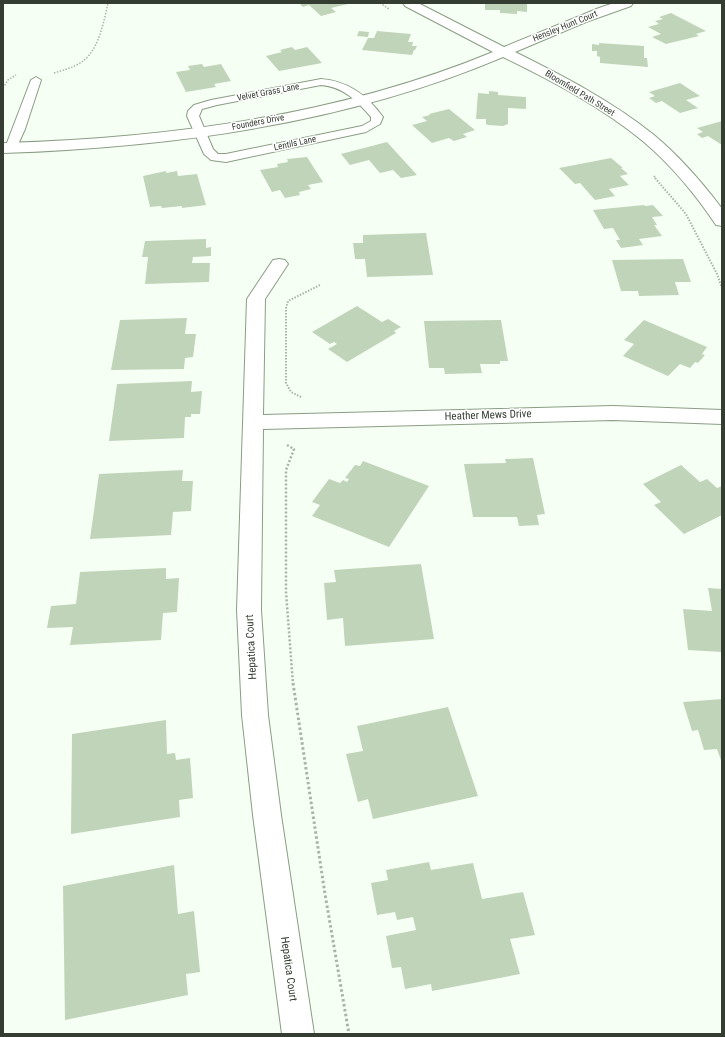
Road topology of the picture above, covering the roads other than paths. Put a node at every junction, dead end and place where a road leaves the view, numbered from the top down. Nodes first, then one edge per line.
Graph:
1 (409, 3) edge
2 (627, 3) edge
3 (504, 51) junction
4 (36, 80) road end
5 (362, 100) junction
6 (199, 132) junction
7 (7, 148) edge
8 (722, 221) edge
9 (280, 264) dead end
10 (722, 417) edge
11 (253, 422) junction
12 (298, 1034) edge

1 - 3 street, Bloomfield Path Street
2 - 3 street, Hensley Hunt Court
3 - 5 street, Founders Drive
3 - 8 street, Bloomfield Path Street
4 - 7 lane
5 - 6 street, Founders Drive
5 - 6 lane, Velvet Grass Lane
5 - 6 lane, Lentils Lane
6 - 7 street, Founders Drive
9 - 11 street, Hepatica Court
10 - 11 street, Heather Mews Drive
11 - 12 street, Hepatica Court

